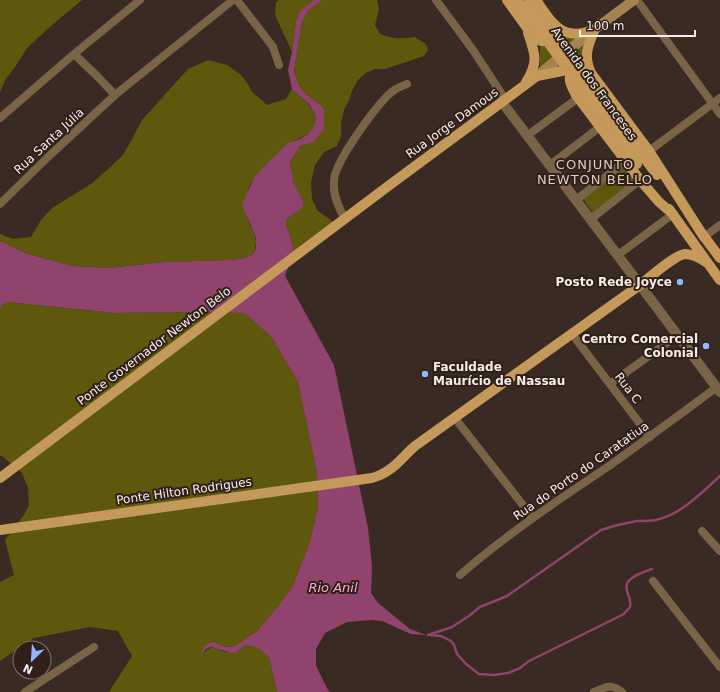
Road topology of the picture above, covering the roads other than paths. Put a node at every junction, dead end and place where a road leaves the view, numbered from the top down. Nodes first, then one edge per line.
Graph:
1 (140, 0) edge
2 (233, 0) edge
3 (237, 0) edge
4 (436, 0) edge
5 (507, 0) edge
6 (517, 0) edge
7 (529, 0) edge
8 (536, 0) edge
9 (636, 0) edge
10 (552, 23) junction
11 (526, 27) junction
12 (595, 29) junction
13 (74, 54) junction
14 (279, 65) dead end
15 (578, 68) junction
16 (537, 76) junction
17 (594, 77) junction
18 (407, 84) dead end
19 (524, 86) junction
20 (115, 95) junction
21 (578, 98) junction
22 (720, 98) edge
23 (504, 101) junction
24 (712, 104) junction
25 (720, 114) edge
26 (0, 118) edge
27 (600, 127) junction
28 (528, 135) junction
29 (643, 157) junction
30 (626, 161) junction
31 (550, 165) junction
32 (640, 180) junction
33 (576, 200) junction
34 (0, 204) edge
35 (673, 214) junction
36 (345, 219) junction
37 (591, 219) junction
38 (720, 225) edge
39 (323, 235) joint
40 (704, 237) junction
41 (618, 255) junction
42 (720, 258) edge
43 (706, 262) junction
44 (720, 280) edge
45 (640, 285) junction
46 (572, 334) junction
47 (678, 335) junction
48 (610, 384) junction
49 (718, 390) edge
50 (454, 417) junction
51 (650, 437) junction
52 (0, 478) edge
53 (533, 518) junction
54 (0, 530) edge
55 (702, 532) dead end
56 (720, 551) edge
57 (460, 575) dead end
58 (653, 581) dead end
59 (94, 647) dead end
60 (720, 667) edge
61 (25, 692) edge
62 (594, 692) edge
63 (622, 692) edge

1 - 13 street
2 - 20 street, Rua Santa Júlia
3 - 14 street
4 - 23 street
5 - 11 main road
6 - 29 main road, Avenida dos Franceses, bridge
7 - 29 main road, Avenida dos Franceses, bridge
8 - 10 main road
9 - 12 main road, Rua Jorge Damous
9 - 24 street
10 - 11 main road
10 - 12 main road
11 - 19 main road
12 - 16 main road, Rua Jorge Damous
12 - 17 main road
13 - 20 street
13 - 26 street
15 - 16 main road
15 - 17 main road
15 - 21 main road
16 - 19 main road, Rua Jorge Damous
17 - 29 main road
18 - 36 street
19 - 23 main road, Rua Jorge Damous
20 - 34 street, Rua Santa Júlia
21 - 27 main road
21 - 28 street
22 - 24 street
23 - 28 street
23 - 36 main road, Rua Jorge Damous
24 - 25 street
24 - 29 street
27 - 30 main road
27 - 31 street
28 - 31 street
29 - 35 main road, Avenida dos Franceses
29 - 40 main road, Avenida dos Franceses
30 - 32 main road
30 - 33 street
31 - 33 street
32 - 35 main road
32 - 37 street
33 - 37 street
35 - 41 street
35 - 43 main road, Avenida dos Franceses
36 - 39 main road, Rua Jorge Damous
37 - 41 street
38 - 40 street
39 - 52 main road, Ponte Governador Newton Belo
40 - 42 main road, Avenida dos Franceses
41 - 45 street
43 - 44 main road, Avenida dos Franceses
43 - 45 main road, Ponte Hilton Rodrigues
45 - 46 main road, Ponte Hilton Rodrigues
45 - 47 street
46 - 48 street, Rua C
46 - 50 main road, Ponte Hilton Rodrigues
47 - 48 street
47 - 49 street
48 - 51 street, Rua C
49 - 51 street, Rua do Porto do Caratatiua
50 - 53 street
50 - 54 main road, Ponte Hilton Rodrigues
51 - 53 street, Rua do Porto do Caratatiua
53 - 57 street, Rua do Porto do Caratatiua
55 - 56 street
58 - 60 street
59 - 61 street
62 - 63 street

